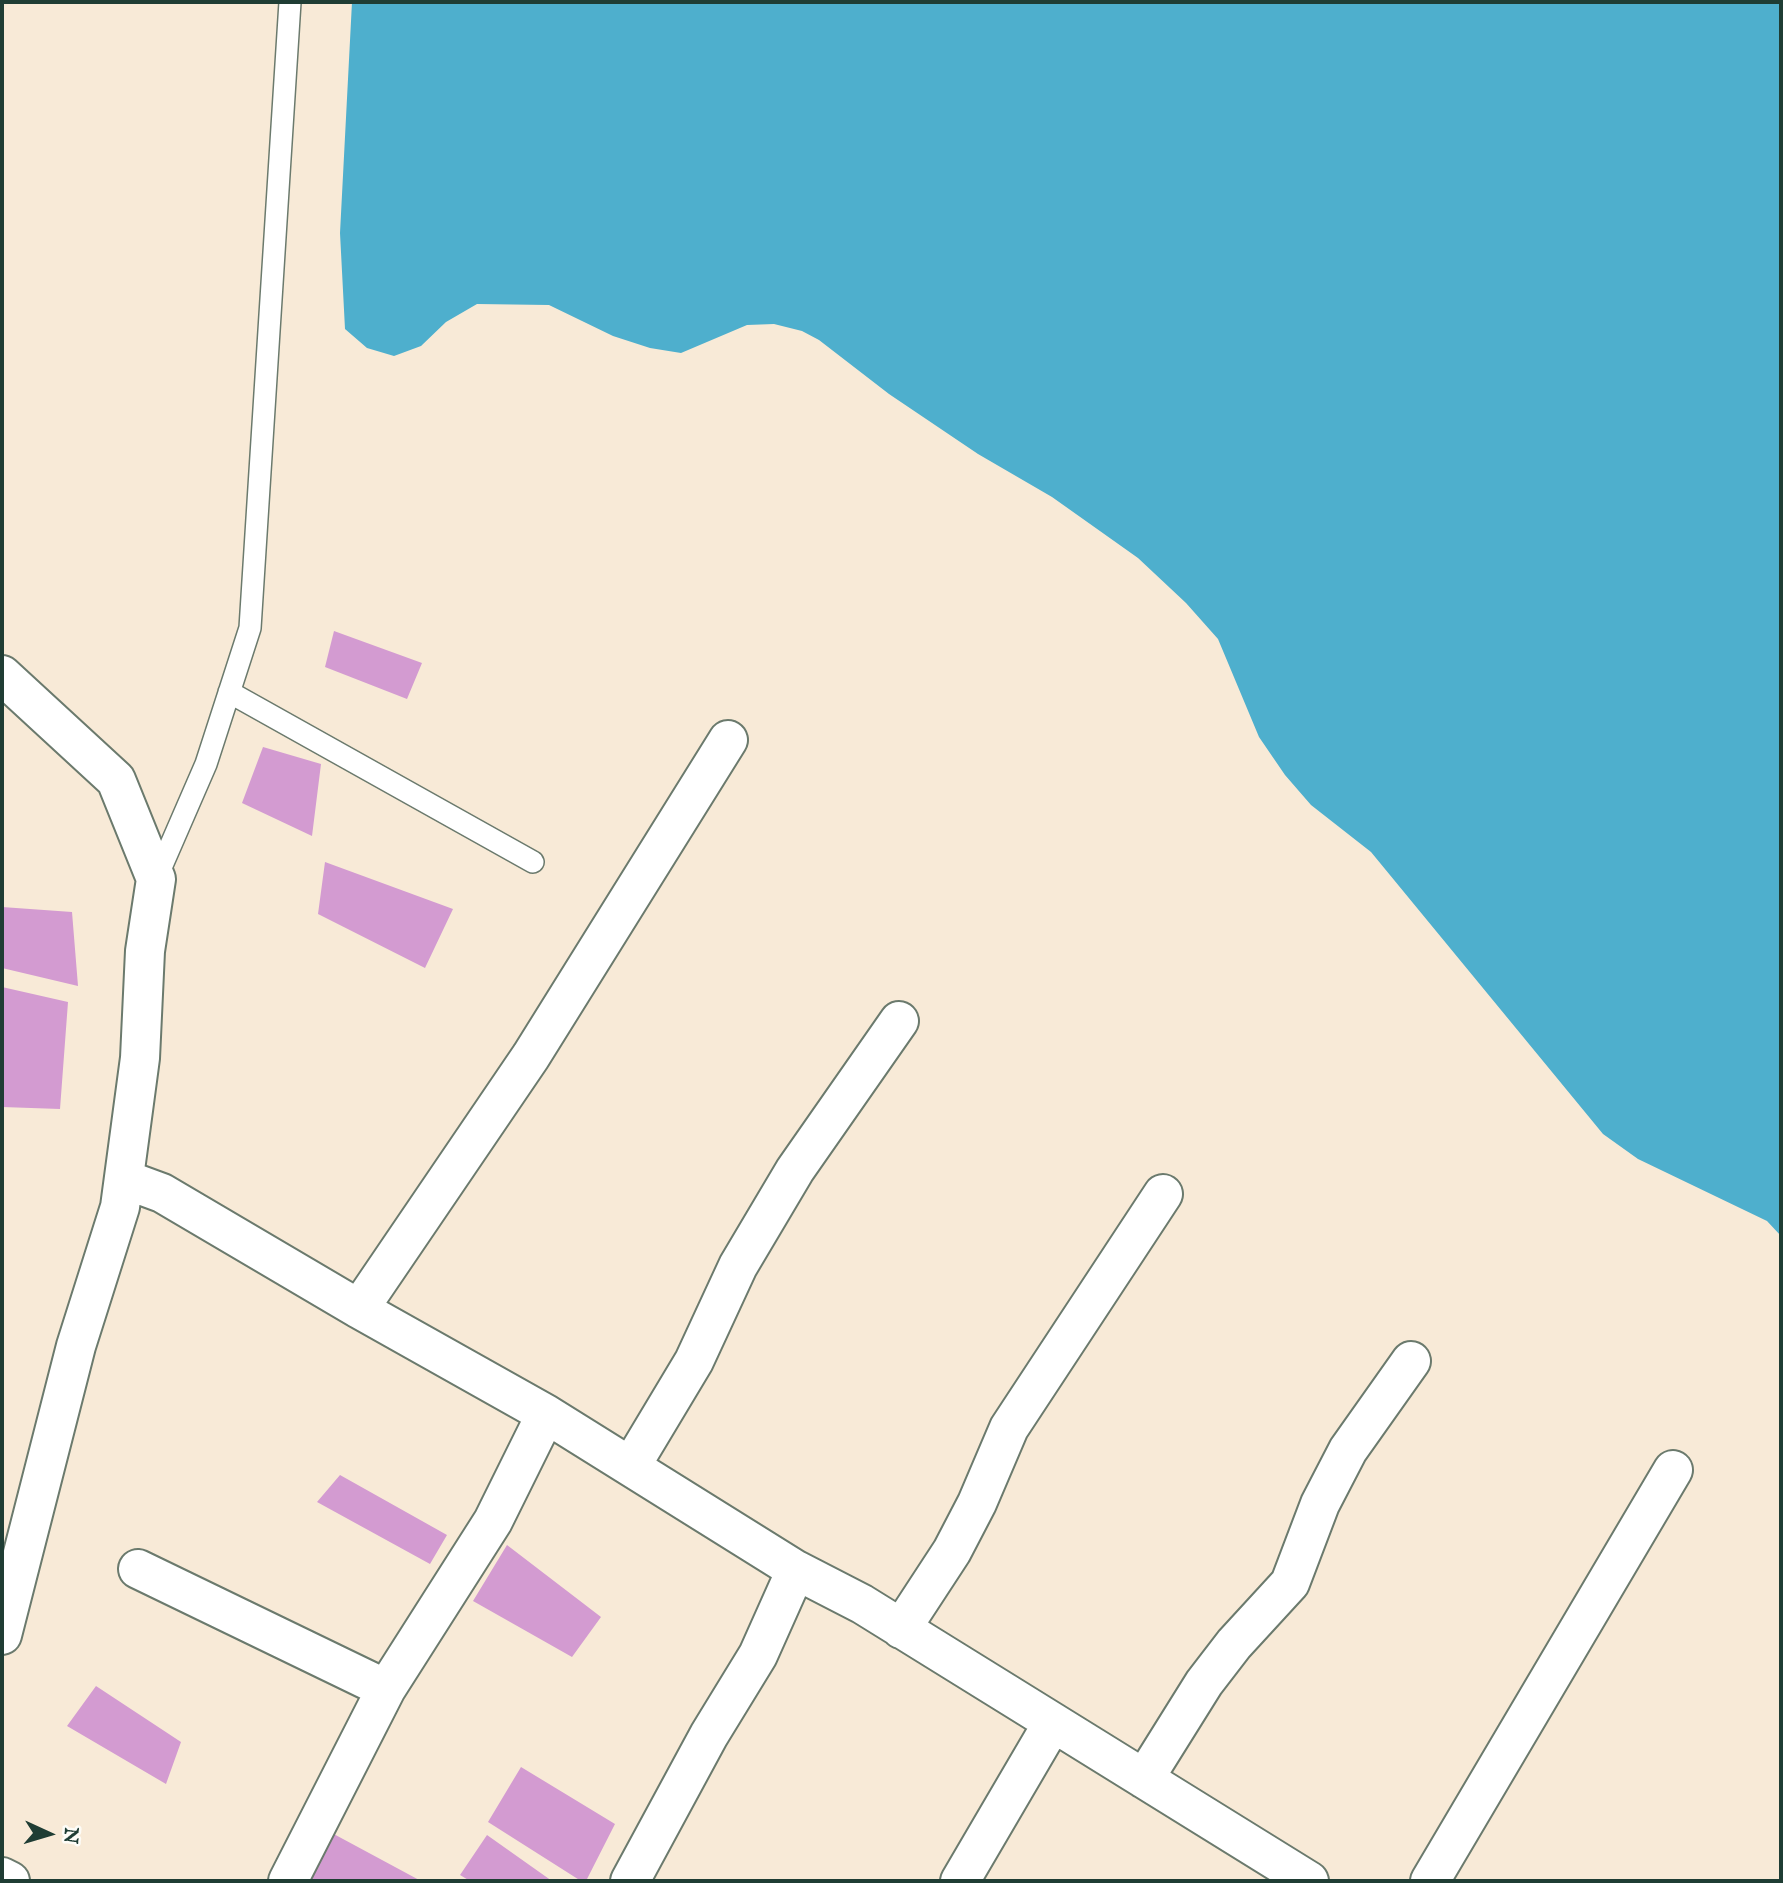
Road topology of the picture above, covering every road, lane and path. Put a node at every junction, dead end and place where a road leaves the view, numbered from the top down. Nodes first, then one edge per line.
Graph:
1 (290, 2) edge
2 (5, 686) edge
3 (229, 692) junction
4 (728, 740) dead end
5 (533, 862) dead end
6 (156, 879) junction
7 (899, 1021) dead end
8 (124, 1179) junction
9 (1163, 1194) dead end
10 (359, 1309) junction
11 (1412, 1362) dead end
12 (546, 1413) junction
13 (631, 1465) junction
14 (1673, 1470) dead end
15 (138, 1569) dead end
16 (796, 1570) junction
17 (901, 1629) junction
18 (2, 1635) edge
19 (386, 1689) junction
20 (1052, 1724) junction
21 (1144, 1779) junction
22 (2, 1877) edge
23 (10, 1881) edge
24 (288, 1881) edge
25 (629, 1881) edge
26 (960, 1881) edge
27 (1309, 1881) edge
28 (1430, 1881) edge

1 - 3 lane
2 - 6 street
3 - 5 lane
3 - 6 lane
4 - 10 street
6 - 8 street
7 - 13 street
8 - 10 street
8 - 18 street
9 - 17 street
10 - 12 street
11 - 21 street
12 - 13 street
12 - 19 street
13 - 16 street
14 - 28 street
15 - 19 street
16 - 17 street
16 - 25 street
17 - 20 street
19 - 24 street
20 - 21 street
20 - 26 street
21 - 27 street
22 - 23 street

